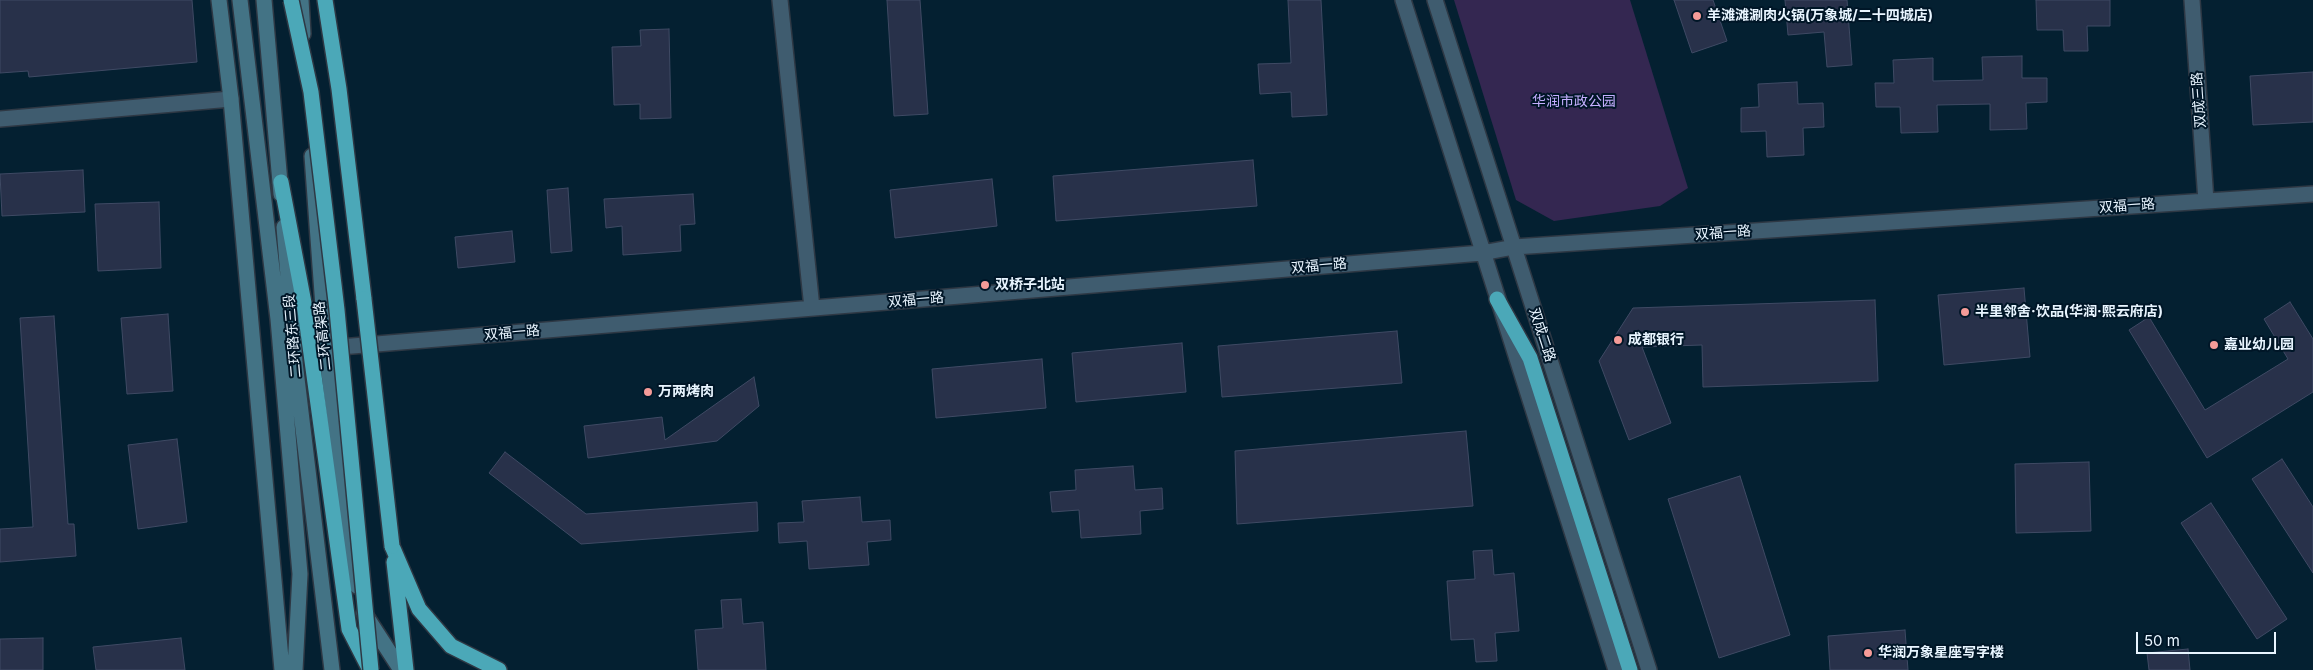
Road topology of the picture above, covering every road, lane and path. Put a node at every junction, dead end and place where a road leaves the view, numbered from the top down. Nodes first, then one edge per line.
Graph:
1 (219, 0) edge
2 (240, 0) edge
3 (264, 0) edge
4 (291, 0) edge
5 (301, 0) edge
6 (325, 0) edge
7 (780, 0) edge
8 (1403, 0) edge
9 (1435, 0) edge
10 (2192, 0) edge
11 (231, 99) junction
12 (0, 118) edge
13 (281, 182) junction
14 (2313, 194) edge
15 (2206, 201) junction
16 (1514, 247) junction
17 (1482, 253) junction
18 (1497, 299) junction
19 (812, 308) junction
20 (326, 348) junction
21 (392, 546) junction
22 (282, 670) edge
23 (295, 670) edge
24 (332, 670) edge
25 (370, 670) edge
26 (401, 670) edge
27 (406, 670) edge
28 (499, 670) edge
29 (1616, 670) edge
30 (1630, 670) edge
31 (1649, 670) edge

1 - 11 street
2 - 23 street, 二环路东三段
3 - 13 street, 二环路东三段
4 - 25 highway, 二环高架路, bridge
5 - 20 street
6 - 21 highway, bridge
7 - 19 street
8 - 17 street
9 - 16 street, 双成二路
10 - 15 street, 双成三路
11 - 12 street
11 - 22 street
13 - 24 street, 二环路东三段
13 - 25 highway
14 - 15 street, 双福一路
15 - 16 street, 双福一路
16 - 17 street, 双福一路
16 - 31 street, 双成二路
17 - 18 street
17 - 19 street, 双福一路
18 - 29 street
18 - 30 highway
19 - 20 street, 双福一路
20 - 26 street
21 - 27 highway
21 - 28 highway

